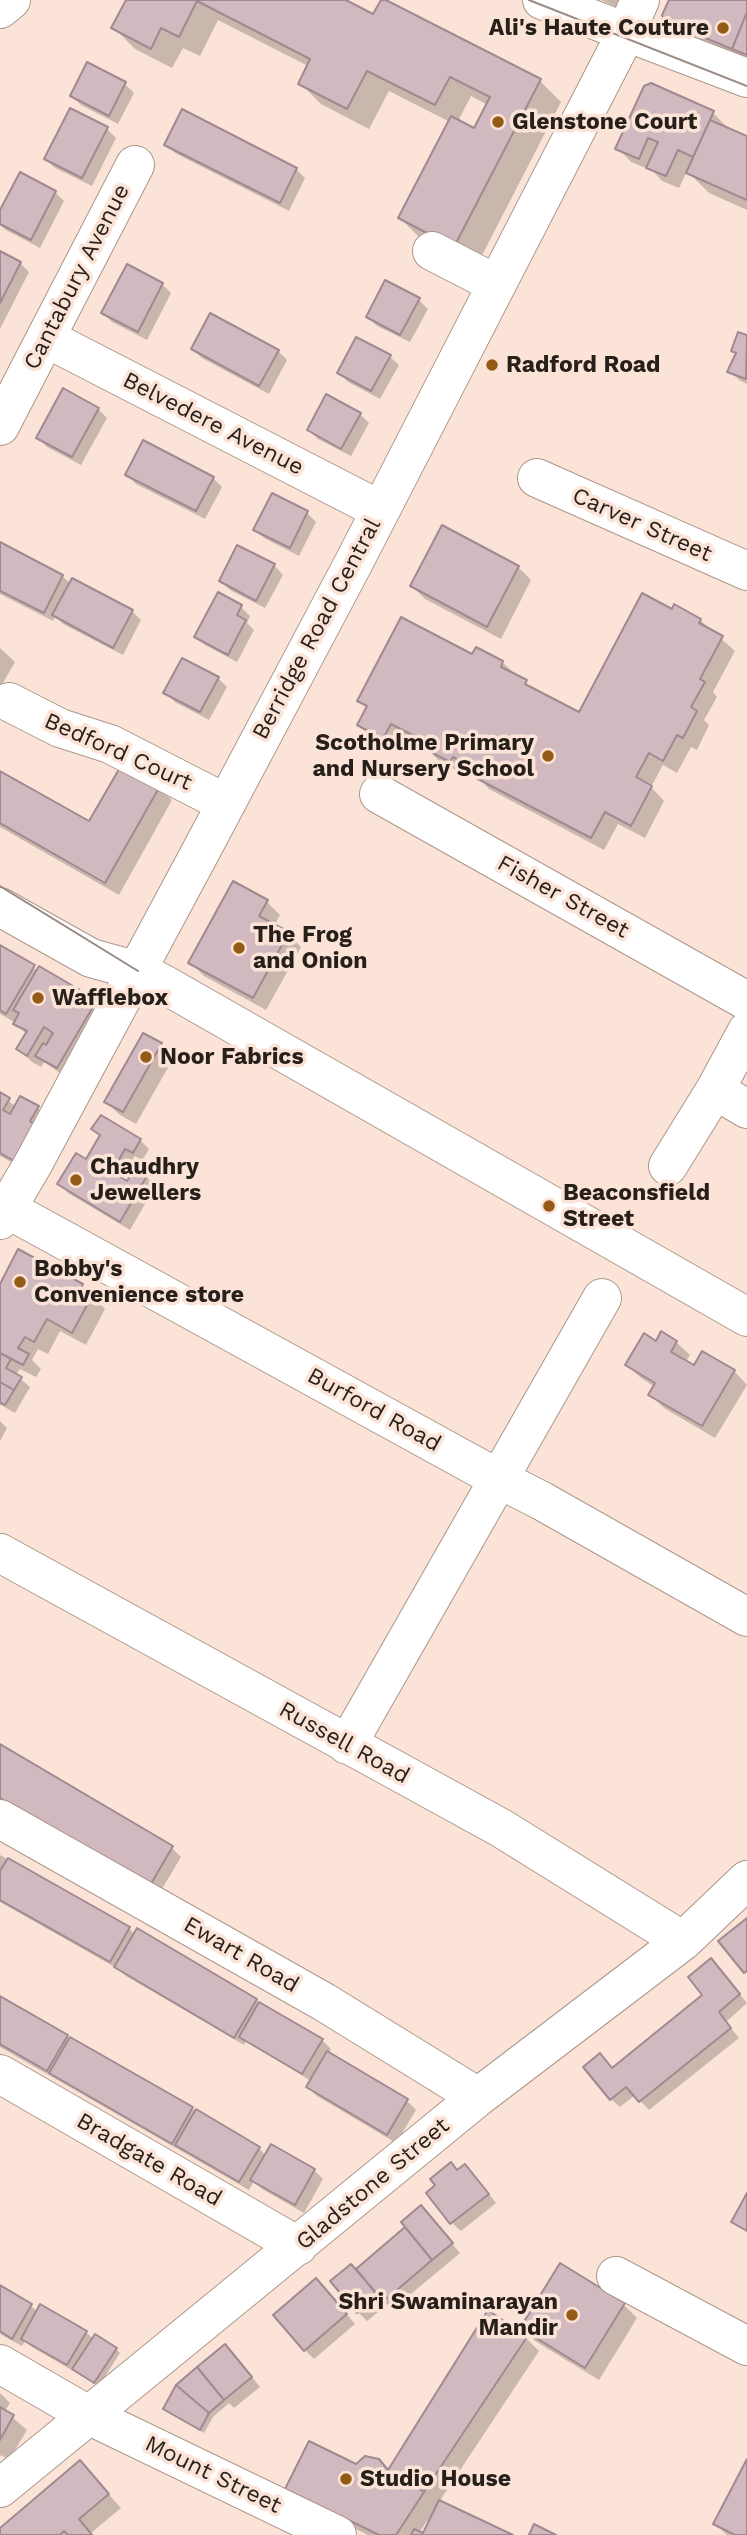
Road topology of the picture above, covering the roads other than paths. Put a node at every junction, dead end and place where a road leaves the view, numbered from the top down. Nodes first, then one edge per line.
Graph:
1 (11, 0) edge
2 (542, 0) edge
3 (0, 9) edge
4 (633, 16) edge
5 (747, 78) edge
6 (135, 165) dead end
7 (432, 251) dead end
8 (496, 284) junction
9 (46, 338) junction
10 (0, 426) edge
11 (537, 478) dead end
12 (380, 510) junction
13 (747, 571) edge
14 (9, 702) dead end
15 (379, 794) dead end
16 (225, 803) junction
17 (0, 907) edge
18 (138, 971) junction
19 (747, 1001) edge
20 (747, 1031) edge
21 (731, 1099) edge
22 (668, 1166) dead end
23 (2, 1211) edge
24 (602, 1298) dead end
25 (747, 1317) edge
26 (499, 1479) junction
27 (0, 1553) edge
28 (747, 1617) edge
29 (347, 1745) junction
30 (0, 1819) edge
31 (747, 1880) edge
32 (683, 1941) junction
33 (0, 2074) edge
34 (478, 2098) junction
35 (298, 2246) junction
36 (616, 2276) dead end
37 (747, 2346) edge
38 (0, 2364) edge
39 (90, 2416) junction
40 (0, 2488) edge
41 (337, 2535) edge

1 - 3 street
2 - 4 street
4 - 5 street
4 - 8 street, Berridge Road Central
6 - 9 street, Cantabury Avenue
7 - 8 street
8 - 12 street, Berridge Road Central
9 - 10 street, Cantabury Avenue
9 - 12 street, Belvedere Avenue
11 - 13 street, Carver Street
12 - 16 street, Berridge Road Central
14 - 16 street, Bedford Court
15 - 19 street, Fisher Street
16 - 18 street, Berridge Road Central
17 - 18 street
18 - 23 street, Berridge Road Central
18 - 25 street
20 - 21 street
21 - 22 street
23 - 26 street, Burford Road
24 - 26 street
26 - 28 street, Burford Road
26 - 29 street
27 - 29 street, Russell Road
29 - 32 street, Russell Road
30 - 34 street, Ewart Road
31 - 32 street, Gladstone Street
32 - 34 street, Gladstone Street
33 - 35 street, Bradgate Road
34 - 35 street, Gladstone Street
35 - 39 street, Gladstone Street
36 - 37 street
38 - 39 street, Mount Street
39 - 40 street, Gladstone Street
39 - 41 street, Mount Street

